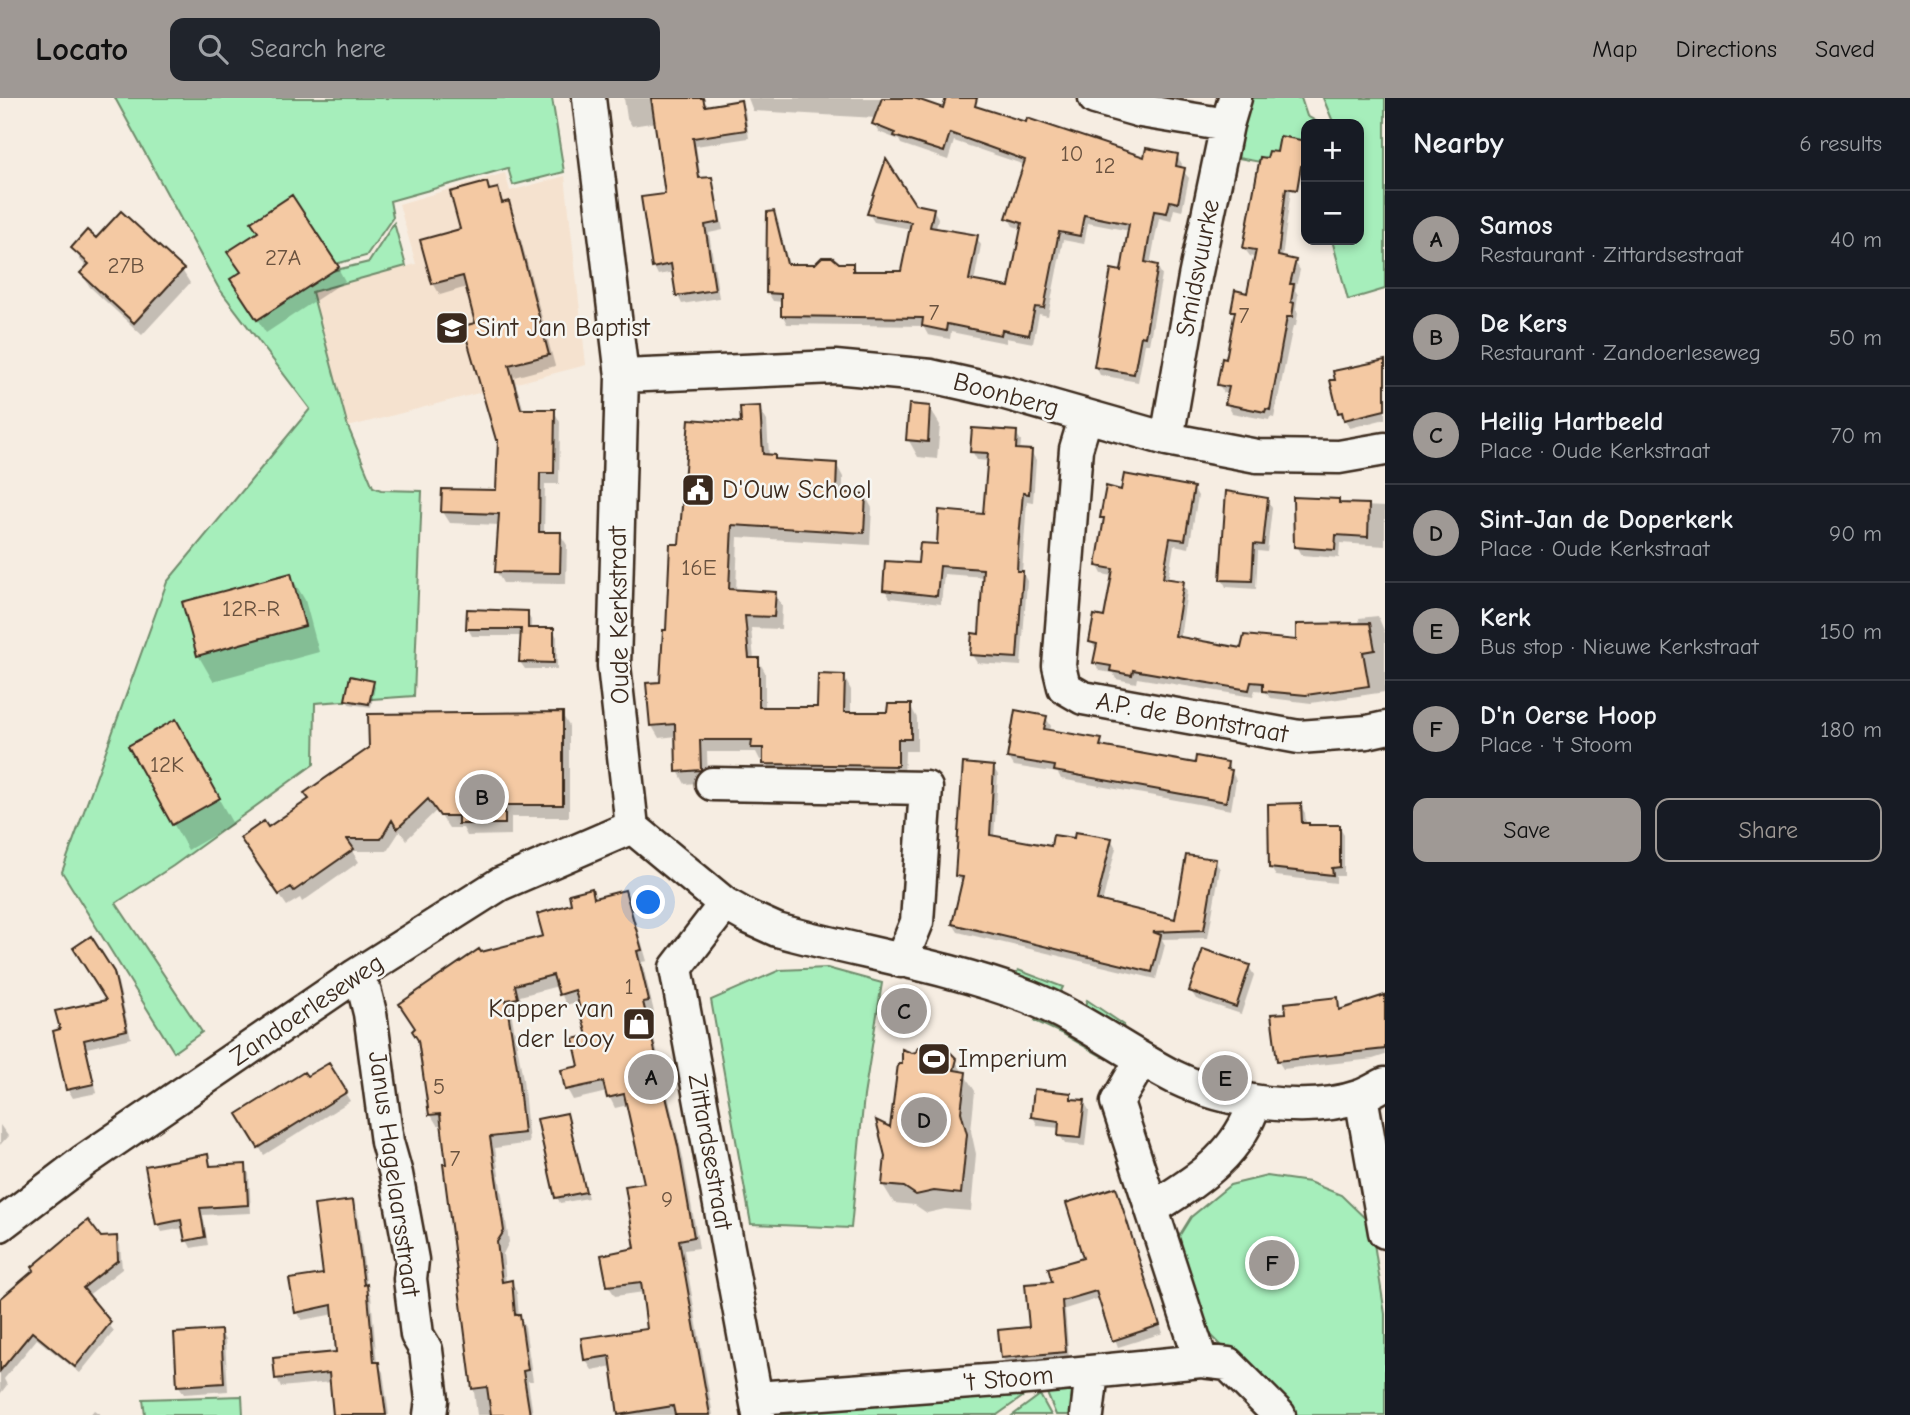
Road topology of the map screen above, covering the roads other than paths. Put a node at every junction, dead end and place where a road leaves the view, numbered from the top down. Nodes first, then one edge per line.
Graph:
1 (589, 98) edge
2 (1095, 98) edge
3 (1231, 112) edge
4 (622, 376) junction
5 (1086, 416) junction
6 (1167, 439) junction
7 (1385, 449) edge
8 (1385, 728) edge
9 (712, 784) dead end
10 (632, 827) junction
11 (725, 904) junction
12 (901, 961) junction
13 (355, 976) junction
14 (1142, 1059) junction
15 (1373, 1090) edge
16 (1255, 1101) junction
17 (1152, 1209) junction
18 (0, 1225) edge
19 (1385, 1232) edge
20 (1201, 1361) junction
21 (1092, 1372) junction
22 (757, 1407) edge
23 (430, 1415) edge
24 (1087, 1415) edge
25 (1279, 1415) edge

1 - 4 street, Oude Kerkstraat
2 - 3 street
3 - 6 street, Smidsvuurke
4 - 5 street, Boonberg
4 - 10 street, Oude Kerkstraat
5 - 6 street, Boonberg
5 - 8 street, A.P. de Bontstraat
6 - 7 street, Boonberg
9 - 12 street
10 - 11 street
10 - 13 street, Zandoerleseweg
11 - 12 street
11 - 22 street, Zittardsestraat
12 - 14 street
13 - 18 street, Zandoerleseweg
13 - 23 street, Janus Hagelaarsstraat
14 - 16 street
14 - 17 street
15 - 16 street
15 - 19 street
16 - 17 street
17 - 20 street
20 - 21 street, 't Stoom
20 - 25 street, 't Stoom
21 - 22 street, 't Stoom
21 - 24 street, 't Stoom

